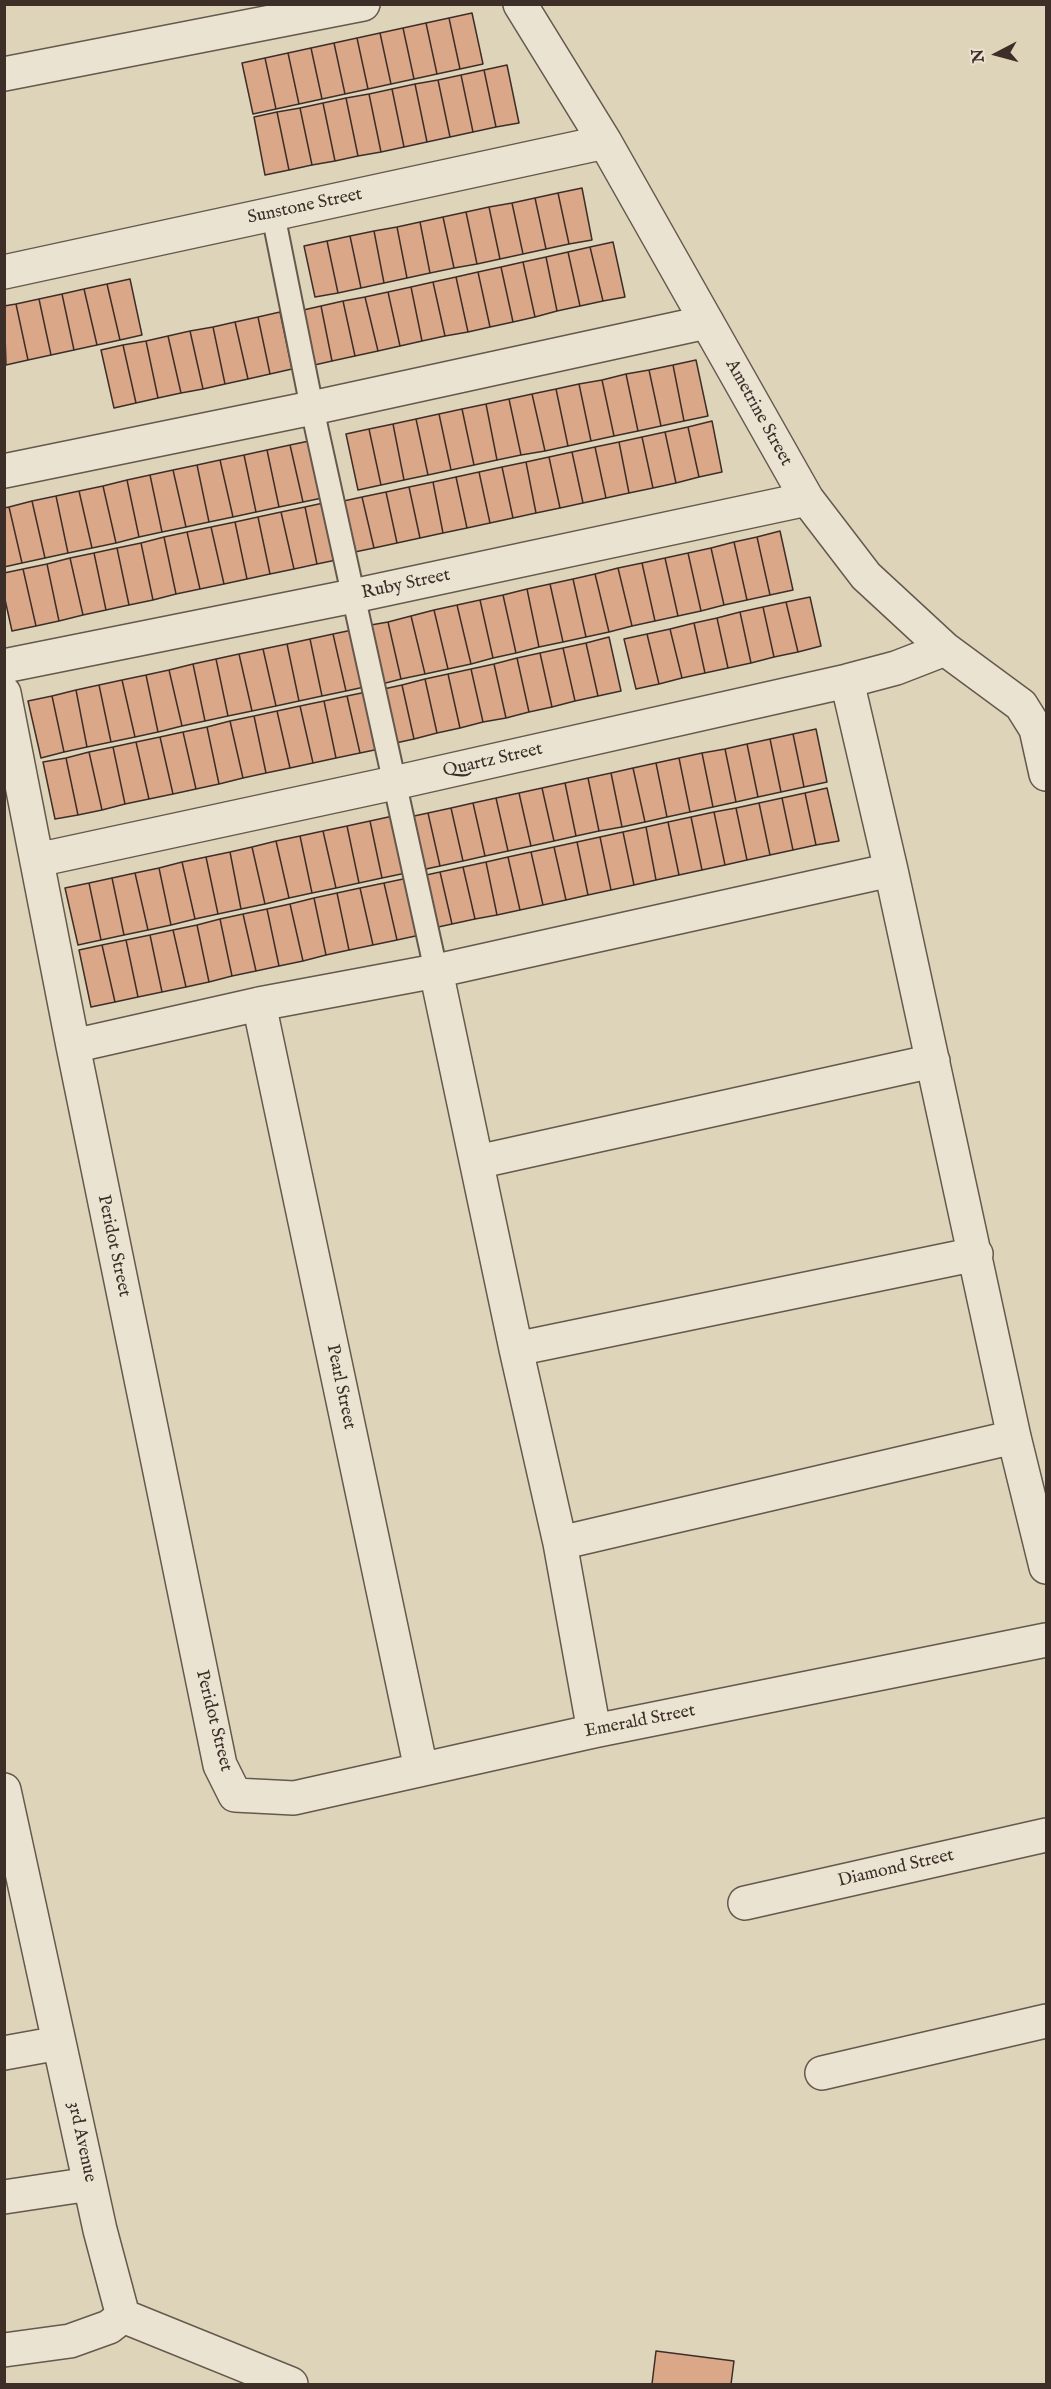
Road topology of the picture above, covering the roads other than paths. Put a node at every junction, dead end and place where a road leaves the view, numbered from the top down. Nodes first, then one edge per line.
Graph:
1 (363, 4) edge
2 (520, 4) edge
3 (4, 74) edge
4 (606, 142) junction
5 (273, 214) junction
6 (4, 272) edge
7 (706, 322) junction
8 (312, 408) junction
9 (4, 471) edge
10 (807, 500) junction
11 (353, 596) junction
12 (945, 649) junction
13 (4, 666) edge
14 (847, 681) junction
15 (4, 693) edge
16 (1047, 774) edge
17 (394, 783) junction
18 (37, 860) junction
19 (891, 870) junction
20 (436, 971) junction
21 (259, 1004) junction
22 (73, 1046) junction
23 (933, 1061) junction
24 (477, 1162) junction
25 (976, 1254) junction
26 (516, 1349) junction
27 (1014, 1437) junction
28 (560, 1543) junction
29 (1047, 1567) edge
30 (1047, 1641) edge
31 (594, 1731) junction
32 (421, 1769) junction
33 (4, 1790) edge
34 (235, 1795) joint
35 (1047, 1835) edge
36 (16, 1896) edge
37 (745, 1903) dead end
38 (1047, 2021) edge
39 (59, 2043) junction
40 (4, 2053) edge
41 (822, 2073) dead end
42 (90, 2184) junction
43 (4, 2198) edge
44 (123, 2316) junction
45 (4, 2350) edge
46 (291, 2385) edge

1 - 3 street
2 - 4 street, Ametrine Street
4 - 5 street, Sunstone Street
4 - 7 street, Ametrine Street
5 - 6 street, Sunstone Street
5 - 8 lane
7 - 8 street
7 - 10 street, Ametrine Street
8 - 9 street
8 - 11 lane
10 - 11 street, Ruby Street
10 - 12 street, Ametrine Street
11 - 13 street, Ruby Street
11 - 17 lane
12 - 14 street, Quartz Street
12 - 16 street, Ametrine Street
14 - 17 street, Quartz Street
14 - 19 street
15 - 18 street, Peridot Street
17 - 18 street, Quartz Street
17 - 20 lane
18 - 22 street, Peridot Street
19 - 20 street
19 - 23 street
20 - 21 street
20 - 24 street
21 - 22 street
21 - 32 street, Pearl Street
22 - 34 street, Peridot Street
23 - 24 street
23 - 25 street
24 - 26 street
25 - 26 street
25 - 27 street
26 - 28 street
27 - 28 street
27 - 29 street
28 - 31 street
30 - 31 street, Emerald Street
31 - 32 street, Emerald Street
32 - 34 street, Emerald Street
33 - 36 street, 3rd Avenue
35 - 37 street, Diamond Street
36 - 39 street, 3rd Avenue
38 - 41 street
39 - 40 street
39 - 42 street, 3rd Avenue
42 - 43 street
42 - 44 street, 3rd Avenue
44 - 45 street
44 - 46 street

